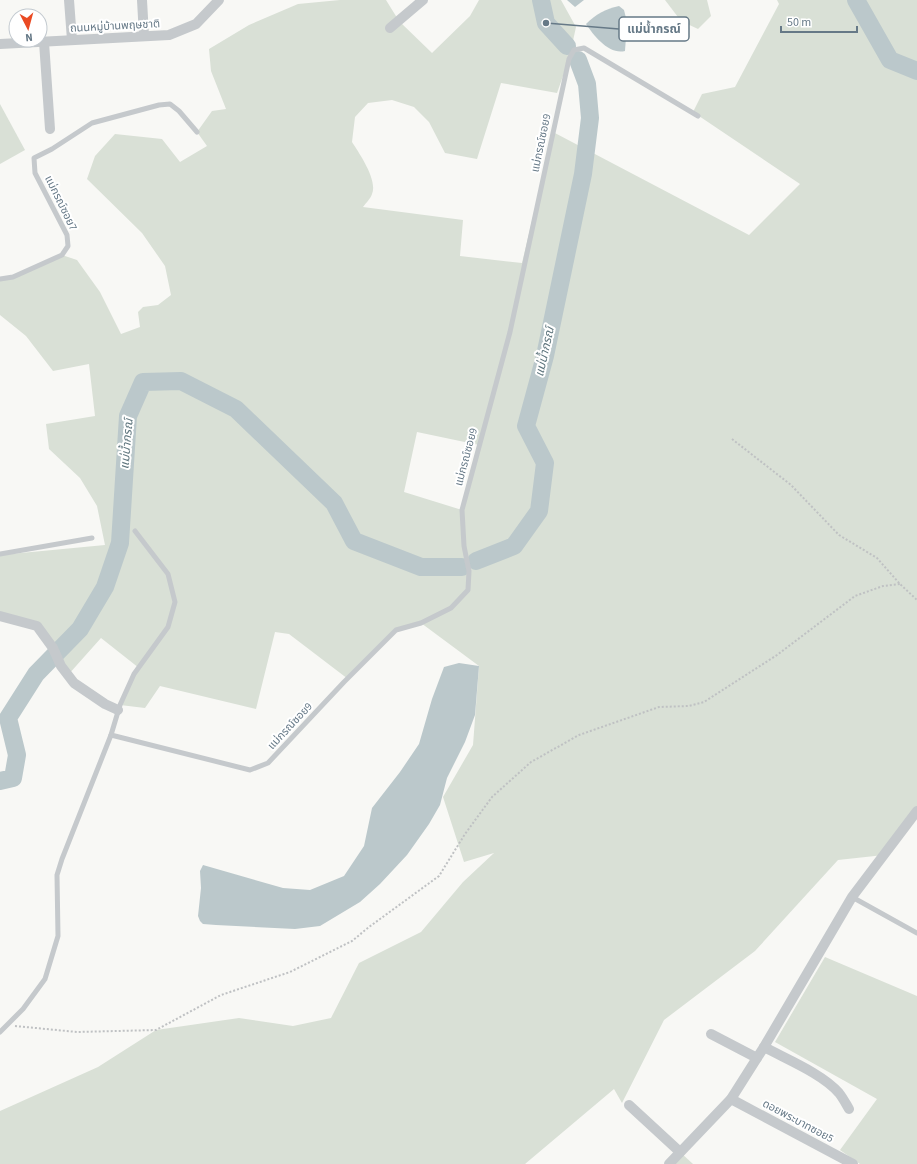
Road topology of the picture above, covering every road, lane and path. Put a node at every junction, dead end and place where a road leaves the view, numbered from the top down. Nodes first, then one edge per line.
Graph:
1 (69, 0) edge
2 (142, 0) edge
3 (423, 0) edge
4 (217, 1) edge
5 (390, 28) dead end
6 (144, 36) junction
7 (72, 40) junction
8 (48, 42) edge
9 (44, 48) edge
10 (698, 116) dead end
11 (50, 129) dead end
12 (197, 132) dead end
13 (0, 279) edge
14 (732, 439) dead end
15 (135, 531) dead end
16 (92, 538) dead end
17 (0, 554) edge
18 (900, 584) junction
19 (917, 600) edge
20 (0, 616) edge
21 (118, 710) junction
22 (110, 735) junction
23 (917, 811) edge
24 (852, 897) junction
25 (917, 933) edge
26 (6, 1025) junction
27 (0, 1032) edge
28 (711, 1034) dead end
29 (764, 1047) junction
30 (757, 1058) junction
31 (731, 1099) junction
32 (629, 1105) dead end
33 (849, 1109) dead end
34 (680, 1152) junction
35 (669, 1164) edge
36 (853, 1164) edge

1 - 7 street
2 - 6 street
3 - 5 street
4 - 6 street, ถนนหมู่บ้านพฤษชาติ
6 - 7 street, ถนนหมู่บ้านพฤษชาติ
7 - 8 street, ถนนหมู่บ้านพฤษชาติ
9 - 11 street
10 - 22 lane, แม่กรณ์ซอย9
12 - 13 lane, แม่กรณ์ซอย7
14 - 18 path
15 - 21 lane
16 - 17 lane
18 - 19 path
18 - 26 path
20 - 21 street
21 - 22 lane
22 - 26 lane
23 - 24 street
24 - 25 lane
24 - 29 street
26 - 27 lane
28 - 30 street
29 - 30 street
29 - 33 street
30 - 31 street
31 - 34 street
31 - 36 street, ดอยพระบาทซอย5
32 - 34 street
34 - 35 street

